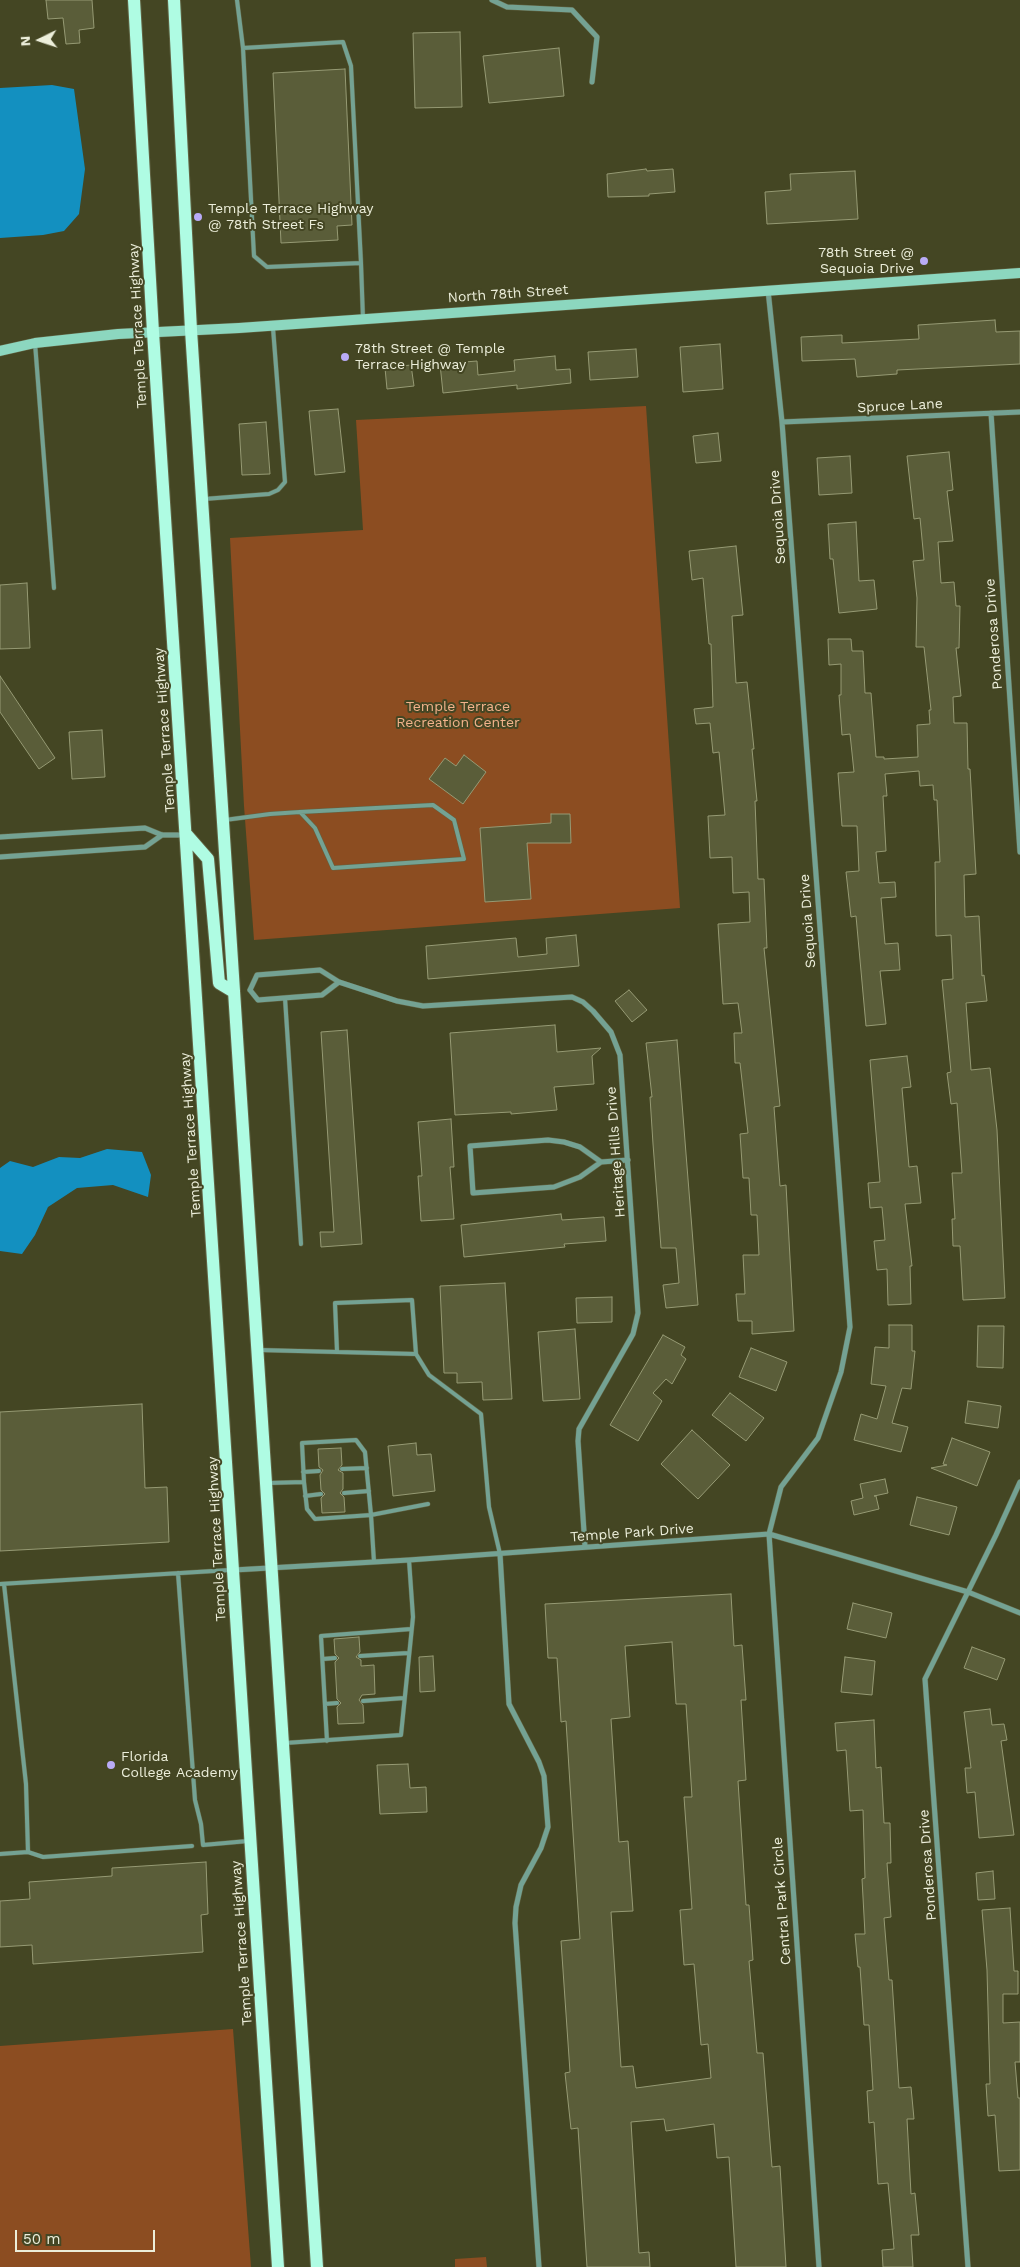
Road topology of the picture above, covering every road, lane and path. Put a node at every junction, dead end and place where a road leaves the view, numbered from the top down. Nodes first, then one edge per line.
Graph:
1 (134, 0) edge
2 (174, 0) edge
3 (237, 0) edge
4 (492, 0) edge
5 (243, 48) junction
6 (592, 82) dead end
7 (361, 263) junction
8 (1020, 273) edge
9 (768, 289) junction
10 (363, 319) junction
11 (273, 325) junction
12 (191, 330) junction
13 (153, 332) junction
14 (36, 343) junction
15 (0, 351) edge
16 (1020, 412) edge
17 (990, 413) junction
18 (782, 422) junction
19 (202, 499) junction
20 (54, 588) dead end
21 (300, 812) junction
22 (222, 820) junction
23 (162, 835) junction
24 (187, 835) junction
25 (0, 837) edge
26 (1020, 852) edge
27 (0, 857) edge
28 (339, 982) junction
29 (250, 990) junction
30 (234, 992) junction
31 (285, 998) junction
32 (628, 1160) junction
33 (601, 1162) junction
34 (302, 1244) dead end
35 (257, 1350) junction
36 (337, 1351) junction
37 (416, 1354) junction
38 (367, 1468) junction
39 (342, 1469) dead end
40 (320, 1471) dead end
41 (303, 1472) junction
42 (304, 1482) junction
43 (1020, 1482) edge
44 (266, 1483) junction
45 (369, 1491) junction
46 (344, 1493) dead end
47 (321, 1494) dead end
48 (305, 1496) junction
49 (428, 1504) dead end
50 (371, 1515) junction
51 (769, 1534) junction
52 (585, 1547) junction
53 (500, 1554) junction
54 (409, 1560) junction
55 (374, 1562) junction
56 (271, 1569) junction
57 (234, 1570) junction
58 (178, 1573) junction
59 (2, 1584) edge
60 (968, 1592) junction
61 (1020, 1613) edge
62 (411, 1628) junction
63 (408, 1653) junction
64 (360, 1656) dead end
65 (335, 1658) dead end
66 (323, 1659) junction
67 (404, 1698) junction
68 (363, 1701) dead end
69 (325, 1704) junction
70 (337, 1704) dead end
71 (326, 1741) junction
72 (283, 1743) junction
73 (250, 1840) junction
74 (192, 1846) dead end
75 (28, 1852) junction
76 (0, 1854) edge
77 (278, 2267) edge
78 (317, 2267) edge
79 (539, 2267) edge
80 (819, 2267) edge
81 (968, 2267) edge

1 - 13 main road, Temple Terrace Highway
2 - 12 main road
3 - 5 lane
4 - 6 street
5 - 7 lane
5 - 7 lane
7 - 10 lane
8 - 9 street, North 78th Street
9 - 10 street, North 78th Street
9 - 18 street, Sequoia Drive
10 - 11 street, North 78th Street
11 - 12 street, North 78th Street
11 - 19 lane
12 - 13 street, North 78th Street
12 - 19 main road
13 - 14 street, North 78th Street
13 - 24 main road, Temple Terrace Highway
14 - 15 street, North 78th Street
14 - 20 lane
16 - 17 street, Spruce Lane
17 - 18 street, Spruce Lane
17 - 26 street, Ponderosa Drive
18 - 51 street, Sequoia Drive
19 - 22 main road
21 - 21 lane
21 - 22 lane
22 - 30 main road
23 - 24 street
23 - 25 street
23 - 27 street
24 - 30 main road
24 - 57 main road, Temple Terrace Highway
28 - 29 street, Heritage Hills Drive
28 - 31 street
28 - 32 street, Heritage Hills Drive
29 - 30 street
29 - 31 street
30 - 35 main road
31 - 34 lane
32 - 33 street
32 - 52 street, Heritage Hills Drive
33 - 33 street
35 - 36 lane
35 - 44 main road
36 - 37 lane
36 - 37 lane
37 - 53 lane
38 - 39 lane
38 - 41 lane
38 - 45 lane
40 - 41 lane
41 - 42 lane
42 - 44 lane
42 - 48 lane
43 - 60 street, Ponderosa Drive
44 - 56 main road
45 - 46 lane
45 - 50 lane
47 - 48 lane
48 - 50 lane
49 - 50 lane
50 - 55 lane
51 - 52 street, Temple Park Drive
51 - 60 street, Temple Park Drive
51 - 80 street, Central Park Circle
52 - 53 street, Temple Park Drive
53 - 54 street, Temple Park Drive
53 - 79 street
54 - 55 street, Temple Park Drive
54 - 62 lane
55 - 56 street, Temple Park Drive
56 - 57 street, Temple Park Drive
56 - 72 main road
57 - 58 lane
57 - 73 main road, Temple Terrace Highway
58 - 59 lane
58 - 73 lane
59 - 75 lane
60 - 61 street, Temple Park Drive
60 - 81 street, Ponderosa Drive
62 - 63 lane
62 - 66 lane
63 - 64 lane
63 - 67 lane
65 - 66 lane
66 - 69 lane
67 - 68 lane
67 - 71 lane
69 - 70 lane
69 - 71 lane
71 - 72 lane
72 - 78 main road
73 - 77 main road, Temple Terrace Highway
74 - 75 lane
75 - 76 lane

